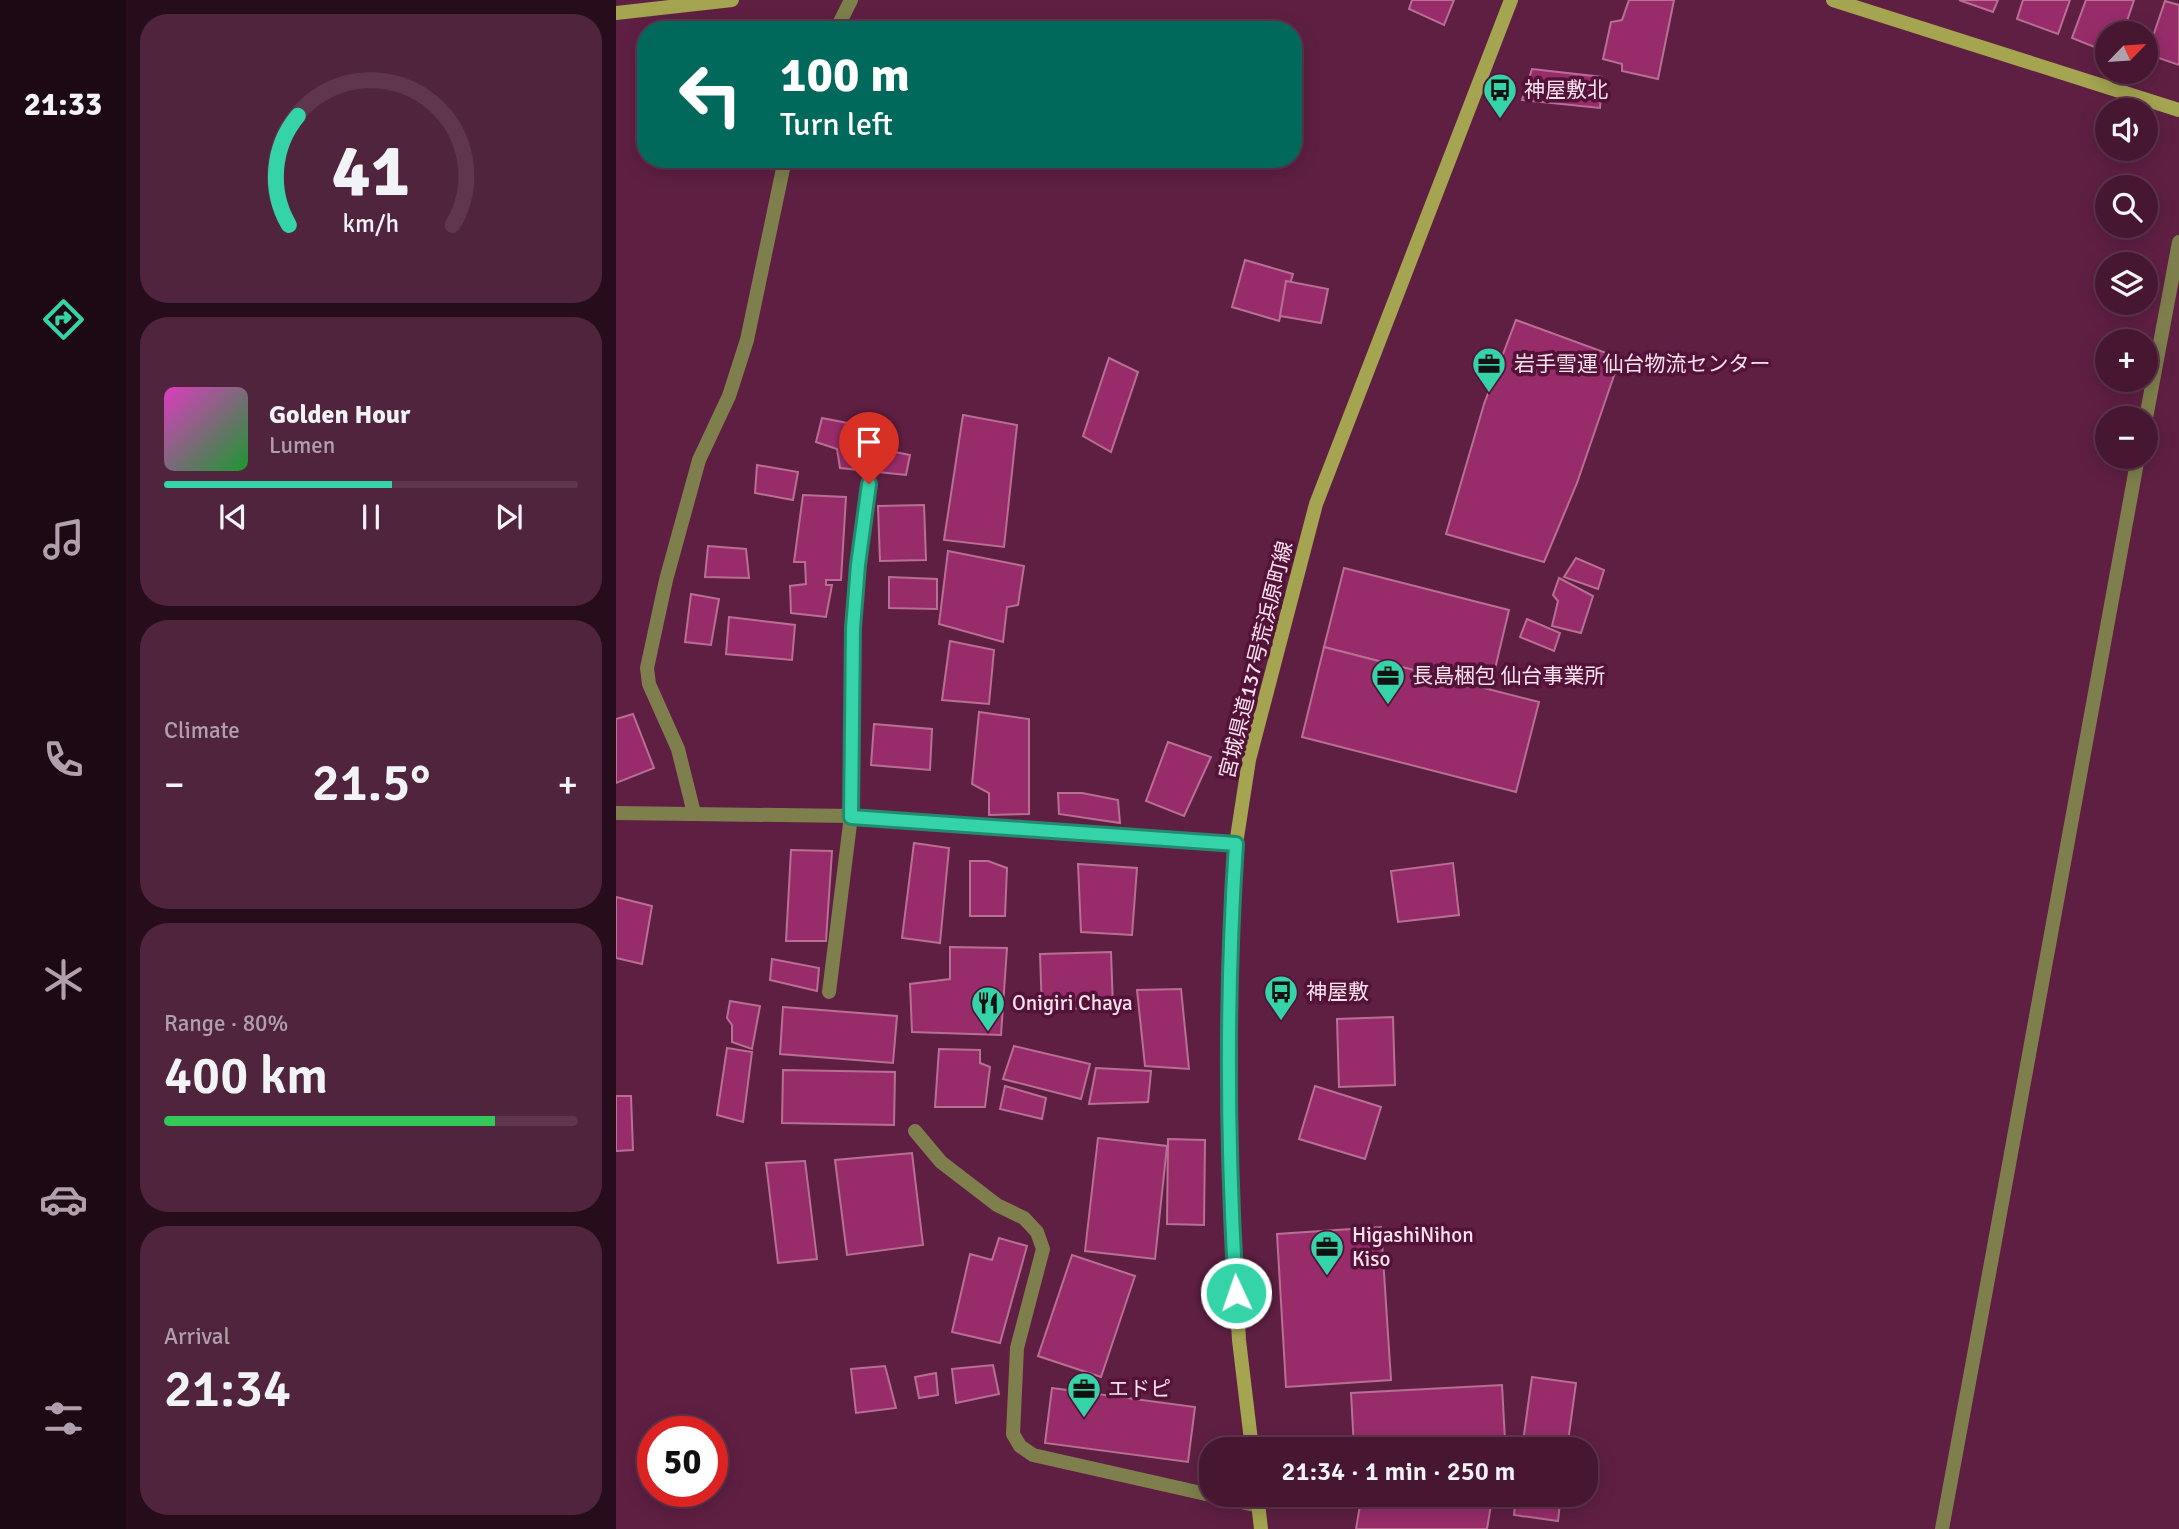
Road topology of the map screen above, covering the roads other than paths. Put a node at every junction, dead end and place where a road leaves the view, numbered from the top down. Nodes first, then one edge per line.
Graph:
1 (732, 0) edge
2 (851, 0) edge
3 (1511, 0) edge
4 (1833, 0) edge
5 (1851, 2) edge
6 (616, 13) edge
7 (840, 21) edge
8 (2179, 110) edge
9 (783, 168) edge
10 (2179, 242) edge
11 (2148, 406) edge
12 (2136, 469) edge
13 (869, 484) dead end
14 (616, 813) edge
15 (694, 813) junction
16 (851, 817) junction
17 (1236, 844) junction
18 (829, 992) dead end
19 (915, 1130) dead end
20 (1251, 1437) edge
21 (1199, 1488) edge
22 (1259, 1507) edge
23 (1261, 1529) edge
24 (1942, 1529) edge

1 - 6 main road
2 - 7 street
3 - 17 main road, 宮城県道137号荒浜原町線
4 - 5 main road
5 - 8 main road
9 - 15 street
10 - 11 street
12 - 24 street
13 - 16 street
14 - 15 street
15 - 16 street
16 - 17 street
16 - 18 street
17 - 20 main road, 宮城県道137号荒浜原町線
19 - 21 street
22 - 23 main road

